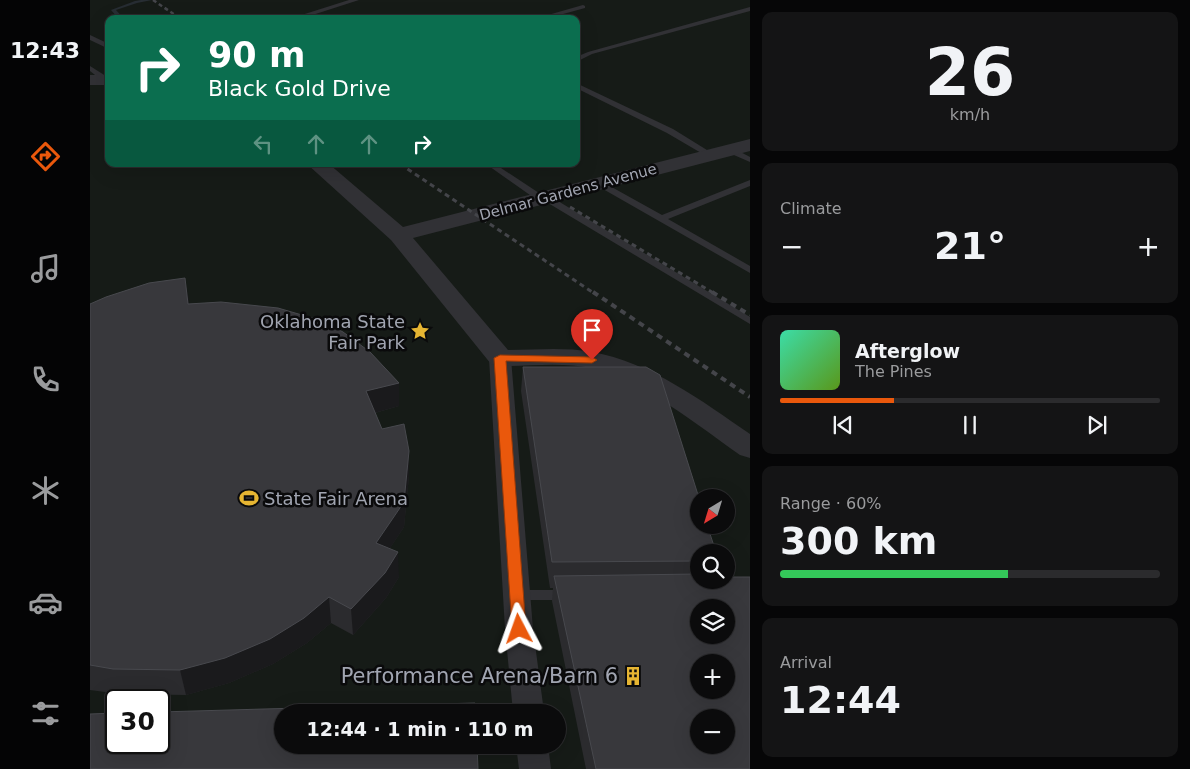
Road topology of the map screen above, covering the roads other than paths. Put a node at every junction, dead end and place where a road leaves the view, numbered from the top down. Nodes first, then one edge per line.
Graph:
1 (356, 0) edge
2 (583, 7) dead end
3 (750, 9) edge
4 (305, 15) edge
5 (552, 15) edge
6 (90, 37) edge
7 (105, 42) edge
8 (580, 58) edge
9 (90, 68) edge
10 (102, 80) edge
11 (580, 86) edge
12 (730, 150) edge
13 (750, 160) edge
14 (321, 167) edge
15 (495, 167) edge
16 (599, 183) junction
17 (750, 183) edge
18 (542, 198) junction
19 (661, 219) junction
20 (408, 237) junction
21 (750, 270) edge
22 (750, 322) edge
23 (500, 358) junction
24 (750, 448) edge
25 (584, 594) edge
26 (516, 596) junction
27 (528, 704) edge
28 (533, 754) edge
29 (535, 769) edge

1 - 4 lane
2 - 5 lane
3 - 8 lane
6 - 7 lane
9 - 10 lane
11 - 12 lane
12 - 13 lane
12 - 16 street, Delmar Gardens Avenue
14 - 20 street
15 - 18 lane
16 - 18 street, Delmar Gardens Avenue
16 - 19 lane
17 - 19 lane
18 - 20 street, Delmar Gardens Avenue
18 - 22 lane
19 - 21 lane
20 - 23 street
23 - 24 street
23 - 26 street
25 - 26 lane
26 - 27 street
28 - 29 street

